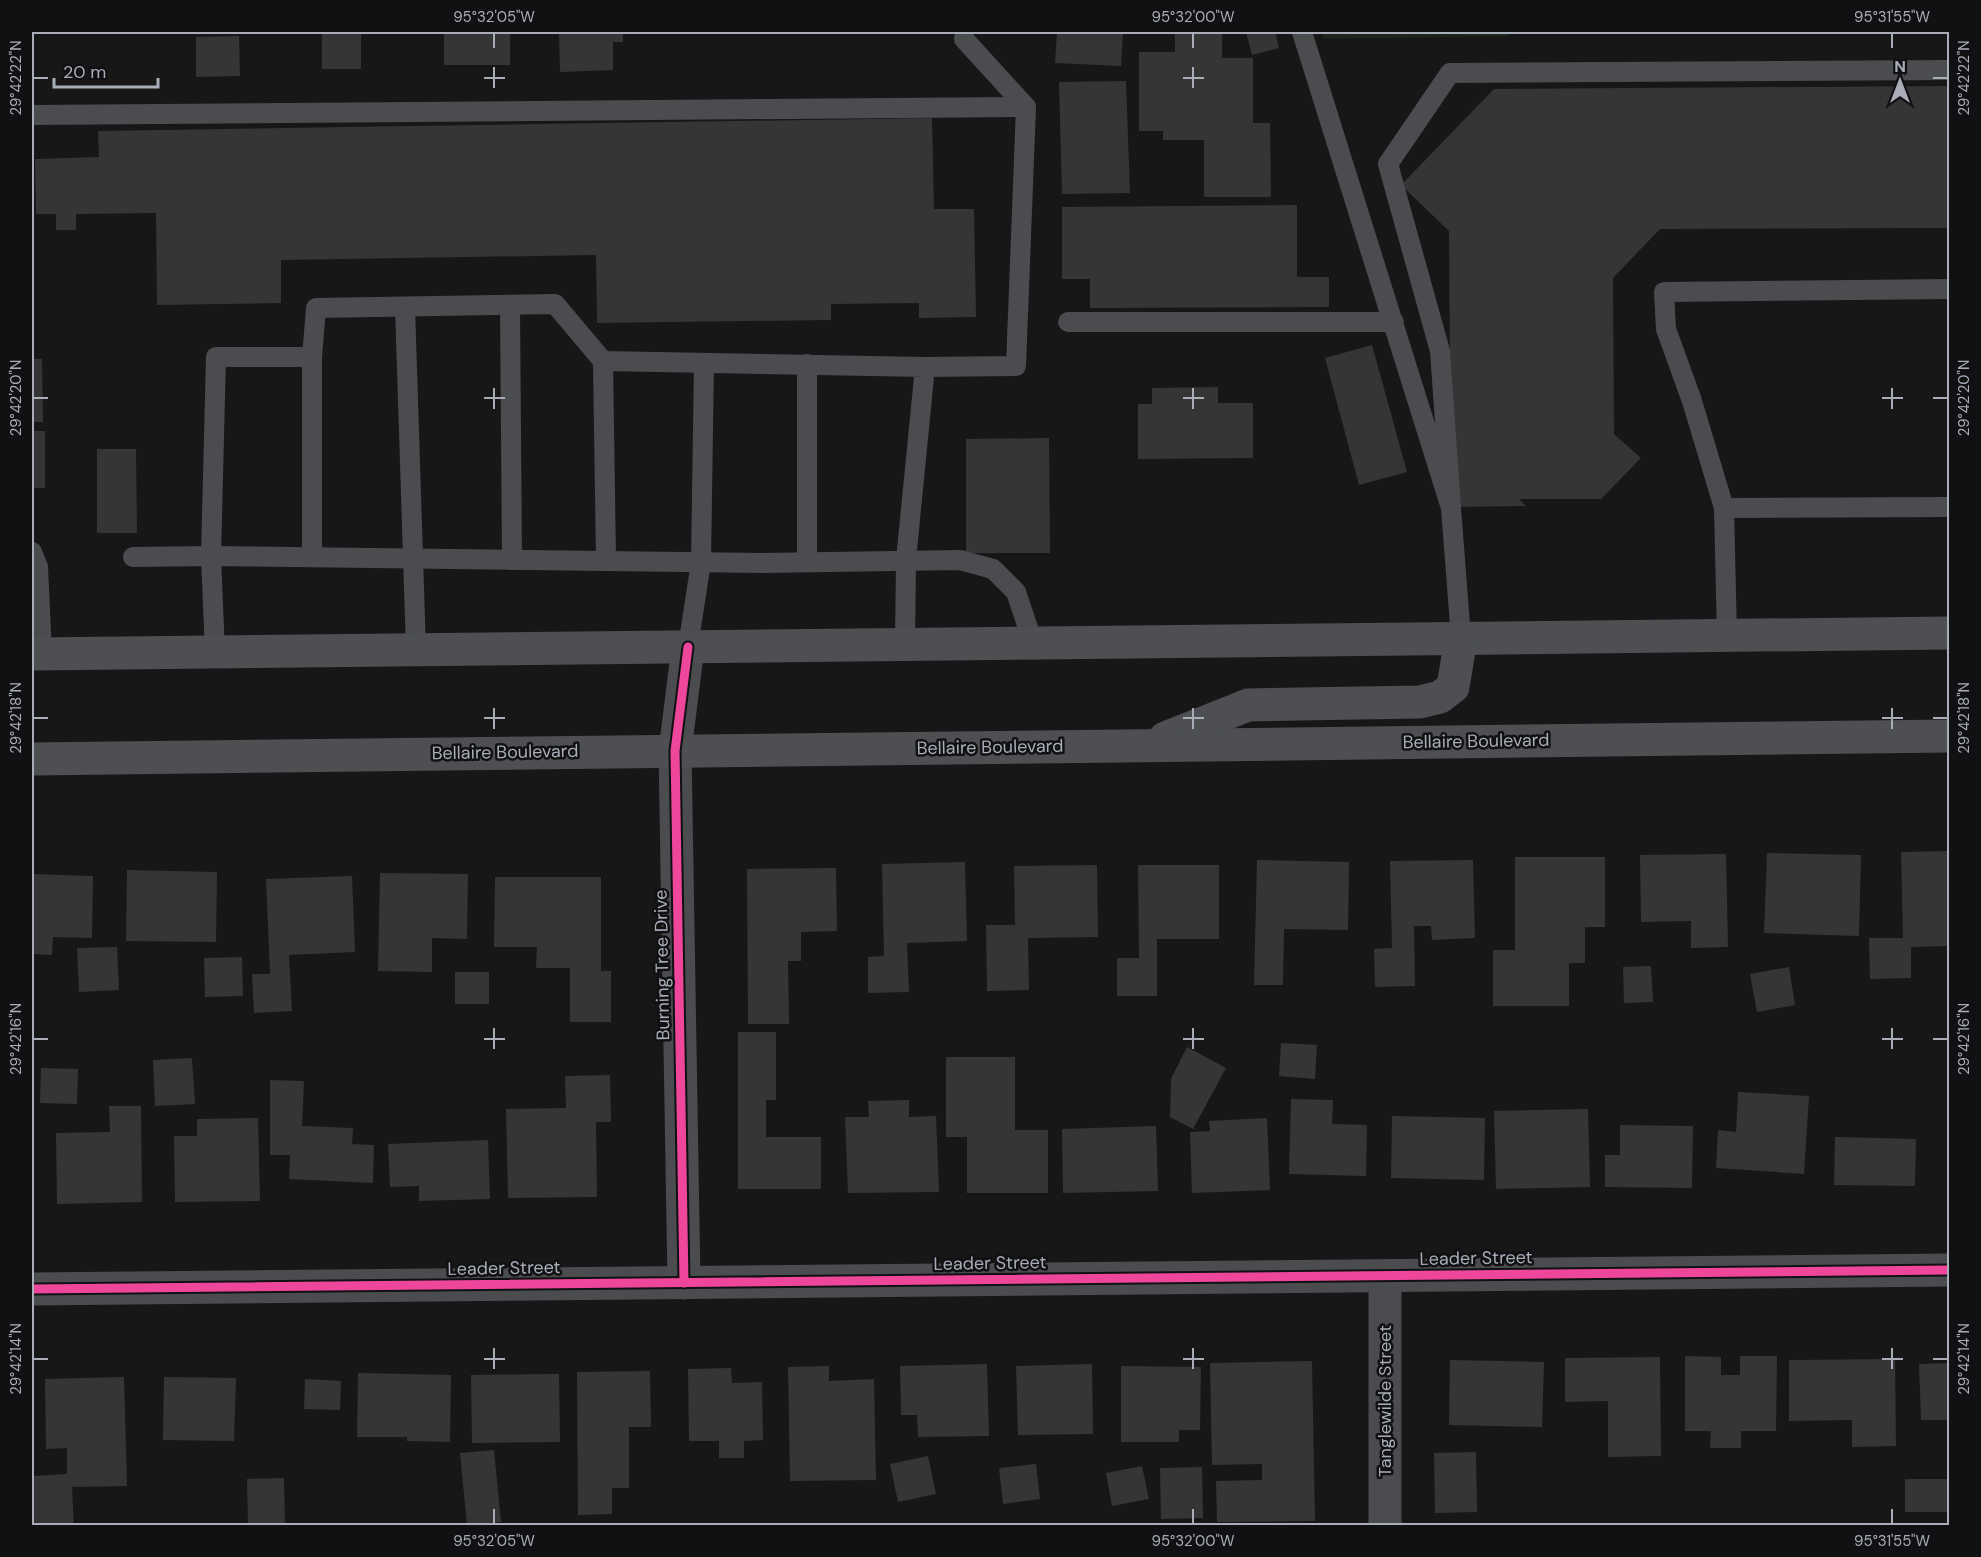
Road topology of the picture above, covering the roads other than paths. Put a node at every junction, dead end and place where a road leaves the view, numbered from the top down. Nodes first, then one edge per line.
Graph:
1 (1302, 32) edge
2 (964, 39) dead end
3 (1950, 70) edge
4 (1026, 107) junction
5 (32, 115) edge
6 (1950, 289) edge
7 (510, 306) junction
8 (405, 307) junction
9 (1068, 322) dead end
10 (1394, 322) junction
11 (312, 357) junction
12 (603, 362) junction
13 (704, 363) junction
14 (807, 364) junction
15 (925, 367) junction
16 (1950, 507) edge
17 (1451, 508) junction
18 (1724, 508) junction
19 (32, 552) edge
20 (211, 556) junction
21 (133, 557) dead end
22 (312, 557) junction
23 (413, 559) junction
24 (512, 560) junction
25 (906, 560) junction
26 (606, 561) junction
27 (701, 562) junction
28 (807, 562) junction
29 (1950, 633) edge
30 (1727, 636) junction
31 (1461, 638) junction
32 (1033, 643) junction
33 (905, 645) junction
34 (688, 647) junction
35 (416, 650) junction
36 (215, 652) junction
37 (37, 654) edge
38 (1950, 736) edge
39 (1147, 745) junction
40 (675, 751) junction
41 (32, 759) edge
42 (1950, 1270) edge
43 (1384, 1276) junction
44 (684, 1283) junction
45 (32, 1289) edge
46 (1385, 1526) edge

1 - 10 lane
2 - 4 lane
3 - 17 lane
4 - 5 lane
4 - 15 lane
6 - 18 lane
7 - 8 lane
7 - 12 lane
7 - 24 lane
8 - 11 lane
8 - 23 lane
9 - 10 lane
10 - 17 lane
11 - 20 lane
11 - 22 lane
12 - 13 lane
12 - 26 lane
13 - 14 lane
13 - 27 lane
14 - 15 lane
14 - 28 lane
15 - 25 lane
16 - 18 lane
17 - 31 lane
18 - 30 lane
19 - 37 lane
20 - 21 lane
20 - 22 lane
20 - 36 lane
22 - 23 lane
23 - 24 lane
23 - 35 lane
24 - 26 lane
25 - 28 lane
25 - 32 lane
25 - 33 lane
26 - 27 lane
27 - 28 lane
27 - 34 lane
29 - 30 main road
30 - 31 main road
31 - 32 main road
31 - 39 main road
32 - 33 main road
33 - 34 main road
34 - 35 main road
34 - 40 street, Burning Tree Drive
35 - 36 main road
36 - 37 main road
38 - 39 main road, Bellaire Boulevard
39 - 40 main road, Bellaire Boulevard
40 - 41 main road, Bellaire Boulevard
40 - 44 street, Burning Tree Drive
42 - 43 street, Leader Street
43 - 44 street, Leader Street
43 - 46 street, Tanglewilde Street
44 - 45 street, Leader Street

